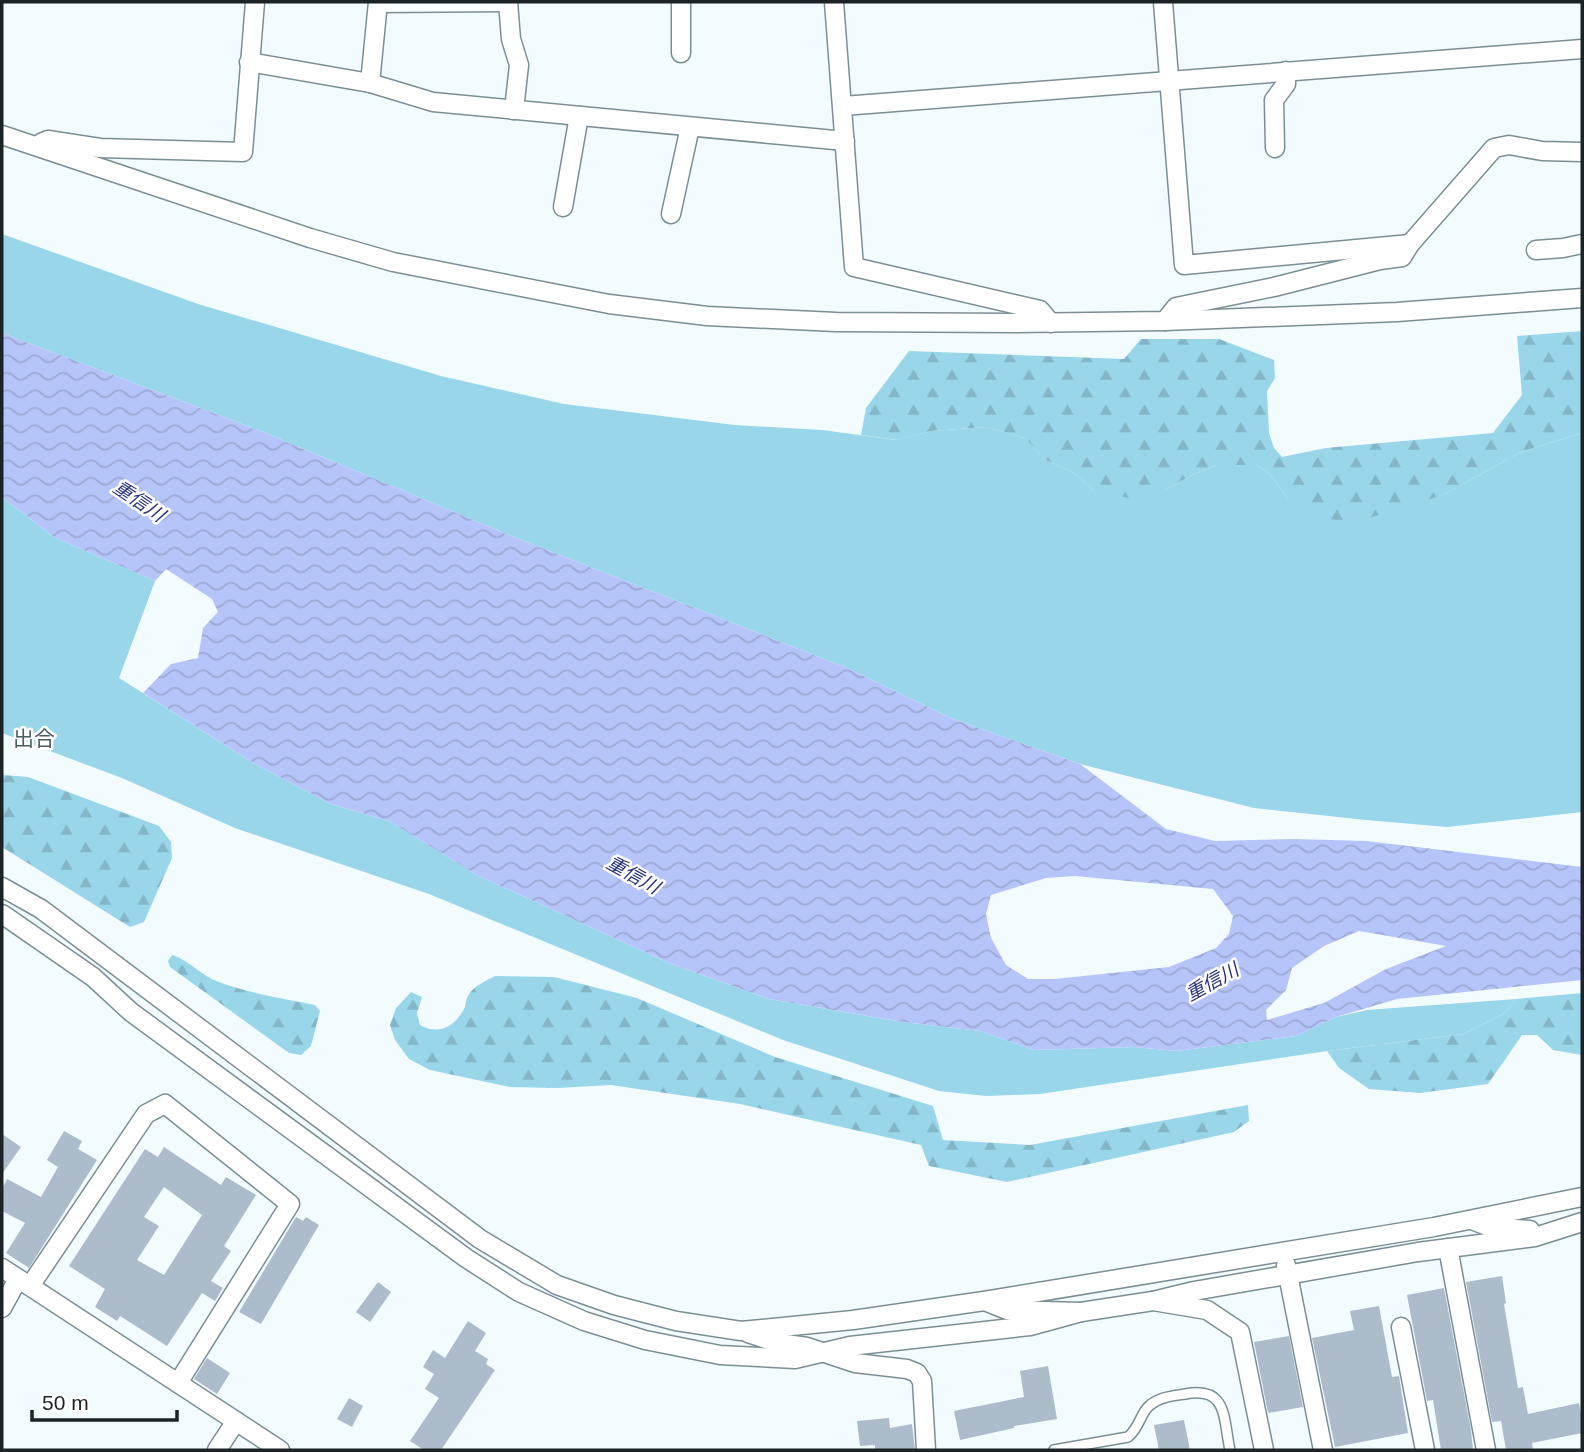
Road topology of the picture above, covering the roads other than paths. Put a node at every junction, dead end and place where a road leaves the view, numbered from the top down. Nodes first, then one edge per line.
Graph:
1 (255, 2) edge
2 (378, 2) edge
3 (508, 2) edge
4 (681, 2) edge
5 (834, 2) edge
6 (1163, 2) edge
7 (1582, 49) edge
8 (681, 53) dead end
9 (249, 62) junction
10 (1286, 71) junction
11 (1170, 81) junction
12 (370, 83) junction
13 (843, 106) junction
14 (514, 110) junction
15 (579, 116) junction
16 (690, 127) junction
17 (2, 135) edge
18 (845, 141) junction
19 (35, 146) junction
20 (1275, 148) dead end
21 (1582, 152) edge
22 (563, 207) dead end
23 (671, 214) dead end
24 (1409, 244) junction
25 (1582, 244) edge
26 (1536, 250) dead end
27 (1582, 298) edge
28 (1165, 321) junction
29 (1051, 323) junction
30 (2, 887) edge
31 (2, 914) edge
32 (1582, 1196) edge
33 (1471, 1219) junction
34 (1582, 1222) edge
35 (1555, 1232) junction
36 (1582, 1235) edge
37 (1448, 1248) junction
38 (1284, 1252) junction
39 (2, 1268) edge
40 (1288, 1275) junction
41 (24, 1283) junction
42 (984, 1301) junction
43 (1153, 1301) junction
44 (2, 1308) edge
45 (1081, 1312) junction
46 (1401, 1327) dead end
47 (741, 1331) junction
48 (824, 1352) junction
49 (178, 1383) junction
50 (236, 1421) junction
51 (217, 1450) edge
52 (280, 1450) edge
53 (926, 1450) edge
54 (1054, 1450) edge
55 (1230, 1450) edge
56 (1264, 1450) edge
57 (1323, 1450) edge
58 (1425, 1450) edge
59 (1486, 1450) edge

1 - 9 street
2 - 3 street
2 - 12 street
3 - 14 street
4 - 8 street
5 - 13 street
6 - 11 street
7 - 10 street
9 - 12 street
9 - 19 street
10 - 11 street
10 - 20 street
11 - 13 street
11 - 24 street
12 - 14 street
13 - 18 street
14 - 15 street
15 - 16 street
15 - 22 street
16 - 18 street
16 - 23 street
17 - 19 street
18 - 29 street
19 - 29 street
21 - 24 street
24 - 28 street
25 - 26 street
27 - 28 street
28 - 29 street
30 - 47 street
31 - 48 street
32 - 33 street
33 - 35 street
33 - 38 street
34 - 35 street
35 - 36 street
35 - 37 street
37 - 40 street
37 - 59 street
38 - 40 street
38 - 42 street
39 - 41 street
40 - 43 street
40 - 57 street
41 - 44 street
41 - 49 street
41 - 49 street
42 - 45 street
42 - 47 street
43 - 45 street
43 - 56 street
45 - 48 street
46 - 58 street
47 - 48 street
48 - 53 street
49 - 50 street
50 - 51 street
50 - 52 street
54 - 55 lane

